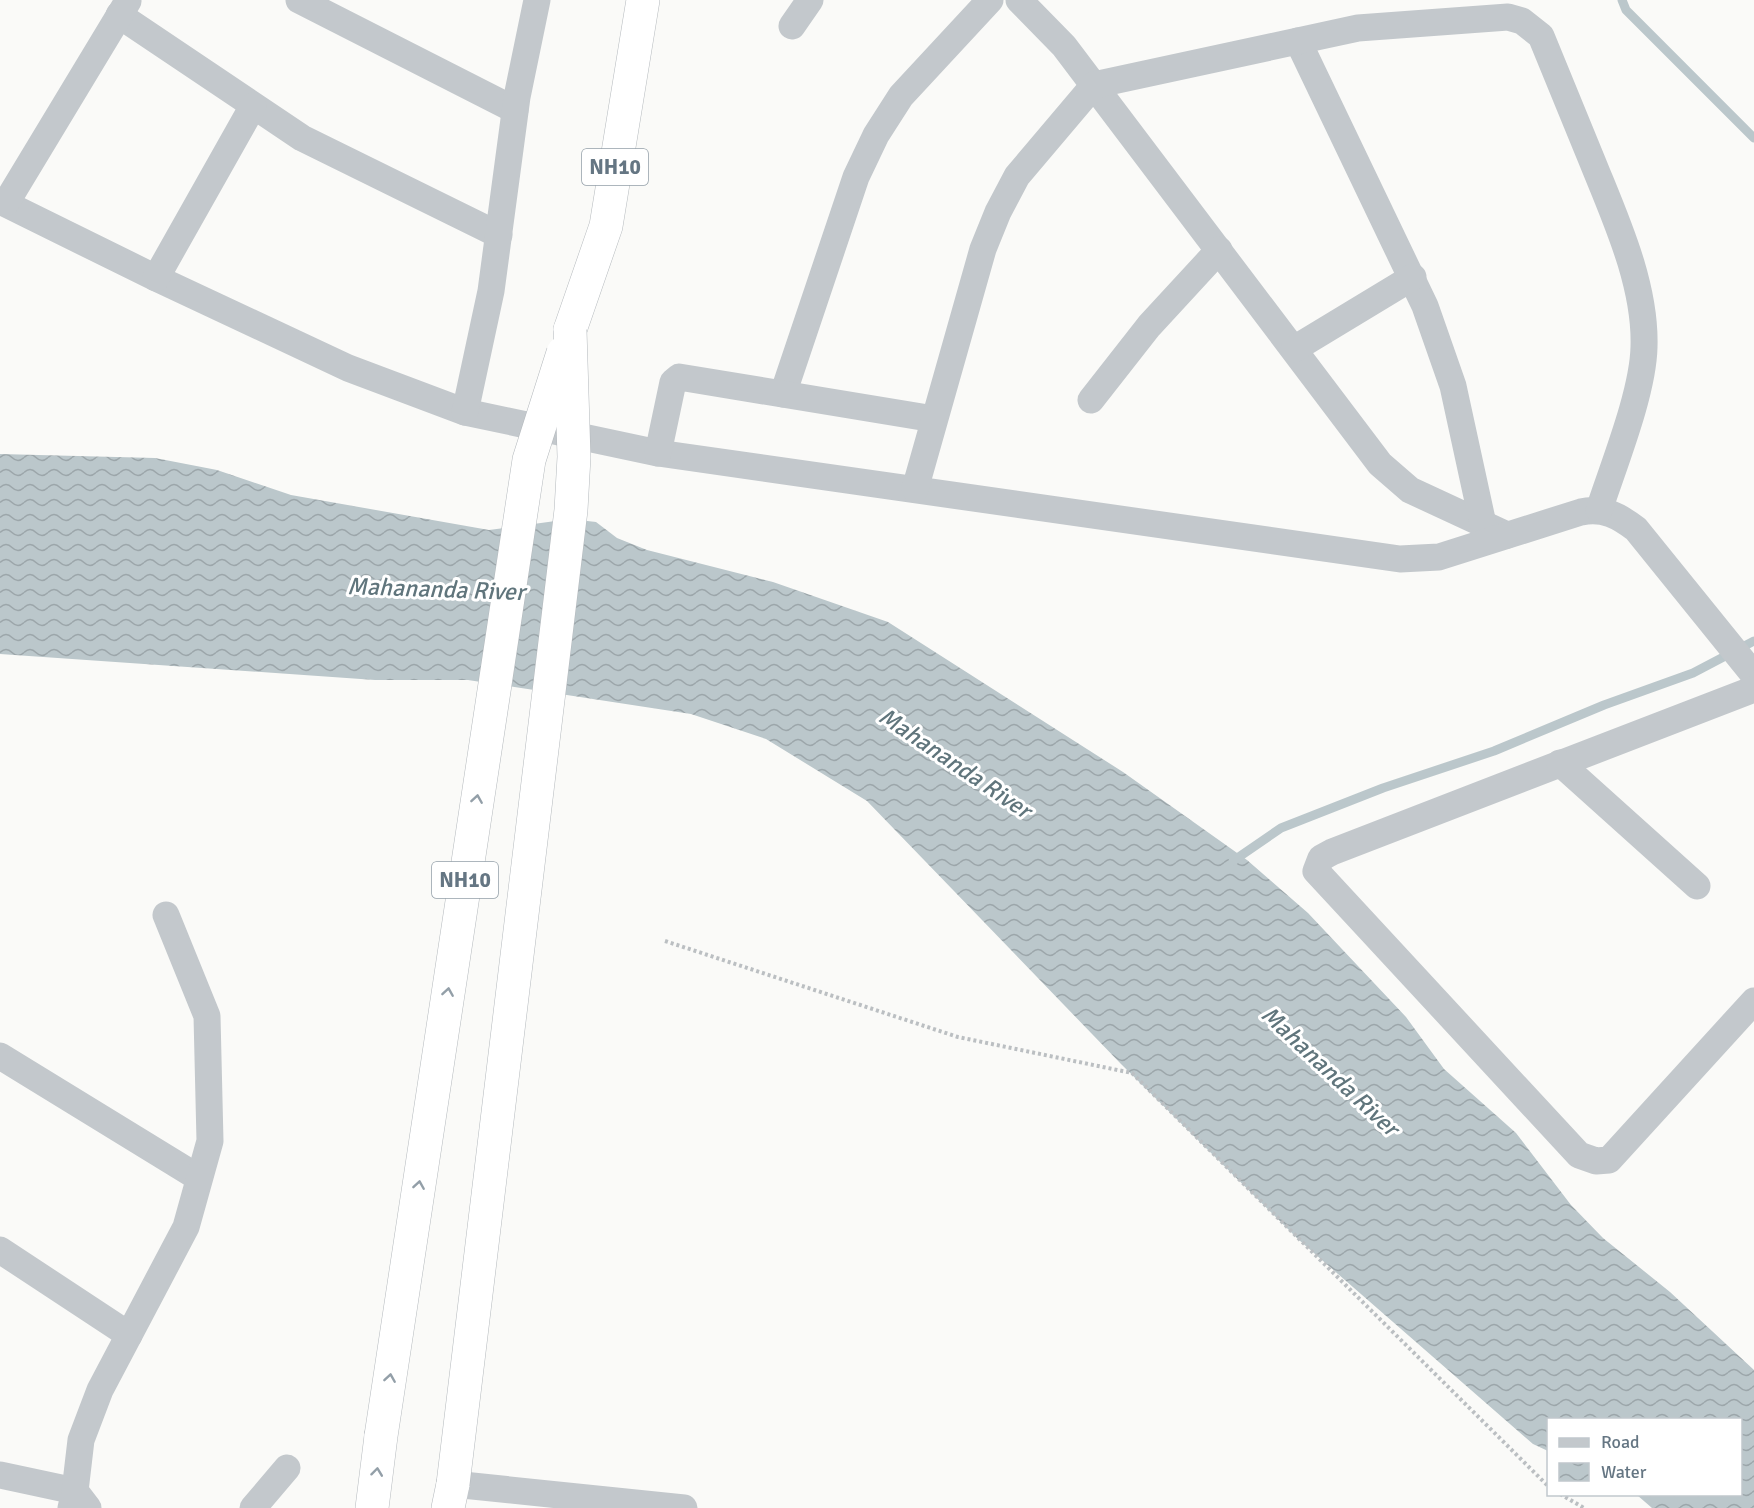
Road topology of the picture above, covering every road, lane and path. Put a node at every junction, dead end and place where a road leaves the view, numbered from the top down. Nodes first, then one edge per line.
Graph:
1 (299, 0) edge
2 (537, 0) edge
3 (643, 0) edge
4 (810, 0) edge
5 (990, 0) edge
6 (1034, 4) edge
7 (124, 7) edge
8 (792, 26) dead end
9 (1298, 41) junction
10 (1094, 85) junction
11 (253, 106) junction
12 (515, 110) junction
13 (3, 202) edge
14 (499, 235) junction
15 (1219, 250) junction
16 (1413, 277) junction
17 (156, 278) junction
18 (570, 330) junction
19 (1294, 349) junction
20 (783, 393) junction
21 (1091, 400) dead end
22 (465, 412) junction
23 (934, 419) junction
24 (658, 453) junction
25 (915, 489) junction
26 (1599, 510) junction
27 (1495, 530) junction
28 (1754, 675) edge
29 (1754, 689) edge
30 (1560, 763) junction
31 (1697, 886) dead end
32 (166, 915) dead end
33 (665, 941) dead end
34 (1754, 1001) edge
35 (1745, 1029) edge
36 (0, 1056) edge
37 (199, 1178) junction
38 (0, 1251) edge
39 (129, 1335) junction
40 (287, 1468) dead end
41 (0, 1475) edge
42 (1547, 1485) edge
43 (451, 1496) edge
44 (1563, 1496) edge
45 (78, 1502) edge
46 (253, 1508) edge
47 (372, 1508) edge
48 (684, 1508) edge
49 (1584, 1508) edge

1 - 12 street
2 - 12 street
3 - 18 highway, NH10
4 - 8 street
5 - 20 street
6 - 10 street
7 - 11 street
7 - 13 street
9 - 10 street
9 - 16 street
9 - 26 street
10 - 15 street
10 - 23 street
11 - 14 street
11 - 17 street
12 - 14 street
13 - 17 street
14 - 22 street
15 - 19 street
15 - 21 street
16 - 19 street
16 - 27 street
17 - 22 street
18 - 43 highway, bridge
47 -> 18 highway, NH10, bridge
19 - 27 street
20 - 23 street
20 - 24 street
22 - 24 street
23 - 25 street
24 - 25 street
25 - 27 street
26 - 27 street
26 - 28 street
29 - 30 street
30 - 31 street
30 - 35 street
32 - 37 street
33 - 42 path
34 - 35 street
36 - 37 street
37 - 39 street
38 - 39 street
39 - 45 street
40 - 46 street
41 - 45 street
43 - 48 street
44 - 49 path

